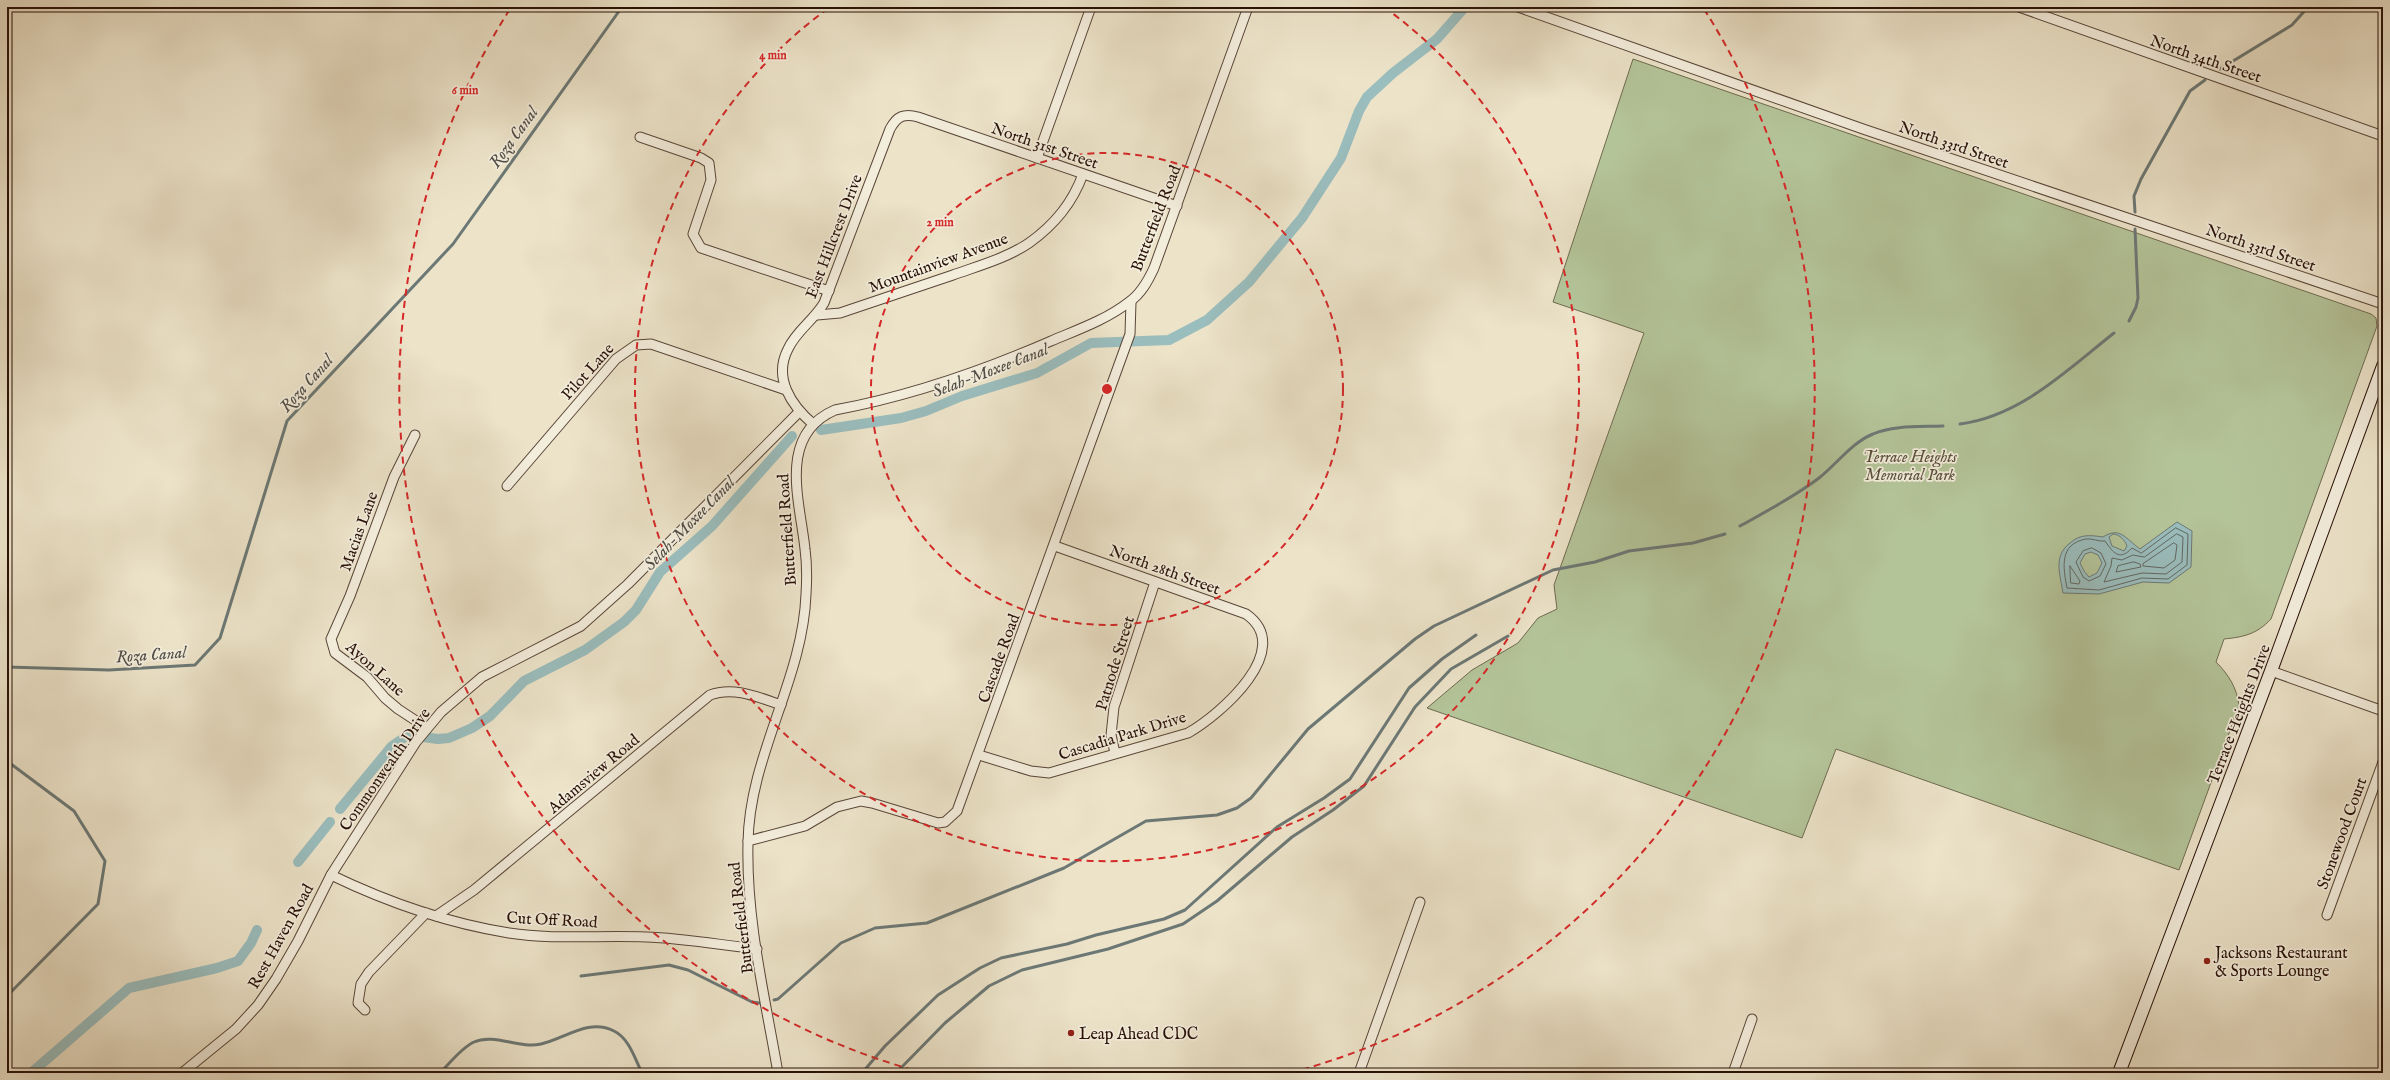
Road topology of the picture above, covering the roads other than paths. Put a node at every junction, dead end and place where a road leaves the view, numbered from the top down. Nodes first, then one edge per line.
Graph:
1 (1091, 7) edge
2 (1248, 7) edge
3 (1518, 7) edge
4 (2019, 7) edge
5 (902, 116) joint
6 (2383, 136) edge
7 (640, 137) dead end
8 (1038, 158) junction
9 (1083, 174) junction
10 (1177, 206) junction
11 (828, 291) junction
12 (1130, 302) junction
13 (2383, 304) edge
14 (817, 315) junction
15 (2383, 366) edge
16 (786, 390) junction
17 (799, 412) junction
18 (813, 424) junction
19 (415, 435) dead end
20 (507, 486) dead end
21 (1055, 546) junction
22 (1155, 582) junction
23 (1260, 627) joint
24 (331, 639) joint
25 (2271, 671) junction
26 (781, 705) junction
27 (2383, 711) edge
28 (425, 731) junction
29 (1115, 753) junction
30 (979, 755) junction
31 (2383, 762) edge
32 (748, 841) junction
33 (331, 875) junction
34 (1420, 902) dead end
35 (426, 913) junction
36 (2327, 915) dead end
37 (436, 916) junction
38 (757, 950) junction
39 (365, 1010) dead end
40 (1752, 1019) dead end
41 (182, 1073) edge
42 (778, 1073) edge
43 (1359, 1073) edge
44 (1733, 1073) edge
45 (2120, 1073) edge

1 - 8 street
2 - 10 street, Butterfield Road
3 - 13 street, North 33rd Street
4 - 6 street, North 34th Street
5 - 8 street, North 31st Street
5 - 11 street, East Hillcrest Drive
7 - 11 street
8 - 9 street, North 31st Street
9 - 10 street, North 31st Street
9 - 14 street, Mountainview Avenue
10 - 12 street, Butterfield Road
11 - 14 street, East Hillcrest Drive
12 - 18 street, Butterfield Road
12 - 21 street, Cascade Road
14 - 16 street, East Hillcrest Drive
15 - 25 main road, Terrace Heights Drive
16 - 17 street, East Hillcrest Drive
16 - 20 street, Pilot Lane
17 - 18 street, East Hillcrest Drive
17 - 28 street, Commonwealth Drive
18 - 26 street, Butterfield Road
19 - 24 street, Macias Lane
21 - 22 street, North 28th Street
21 - 30 street, Cascade Road
22 - 23 street, North 28th Street
22 - 29 street, Patnode Street
23 - 29 street, Cascadia Park Drive
24 - 28 street, Ayon Lane
25 - 27 street
25 - 45 main road, Terrace Heights Drive
26 - 32 street, Butterfield Road
26 - 37 street, Adamsview Road
28 - 33 street, Commonwealth Drive
29 - 30 street, Cascadia Park Drive
30 - 32 street, Cascade Road
31 - 36 street, Stonewood Court
32 - 38 street, Butterfield Road
33 - 35 street, Cut Off Road
33 - 41 street, Rest Haven Road
34 - 43 street
35 - 37 street, Cut Off Road
35 - 39 street
37 - 38 street, Cut Off Road
38 - 42 street, Butterfield Road
40 - 44 street

